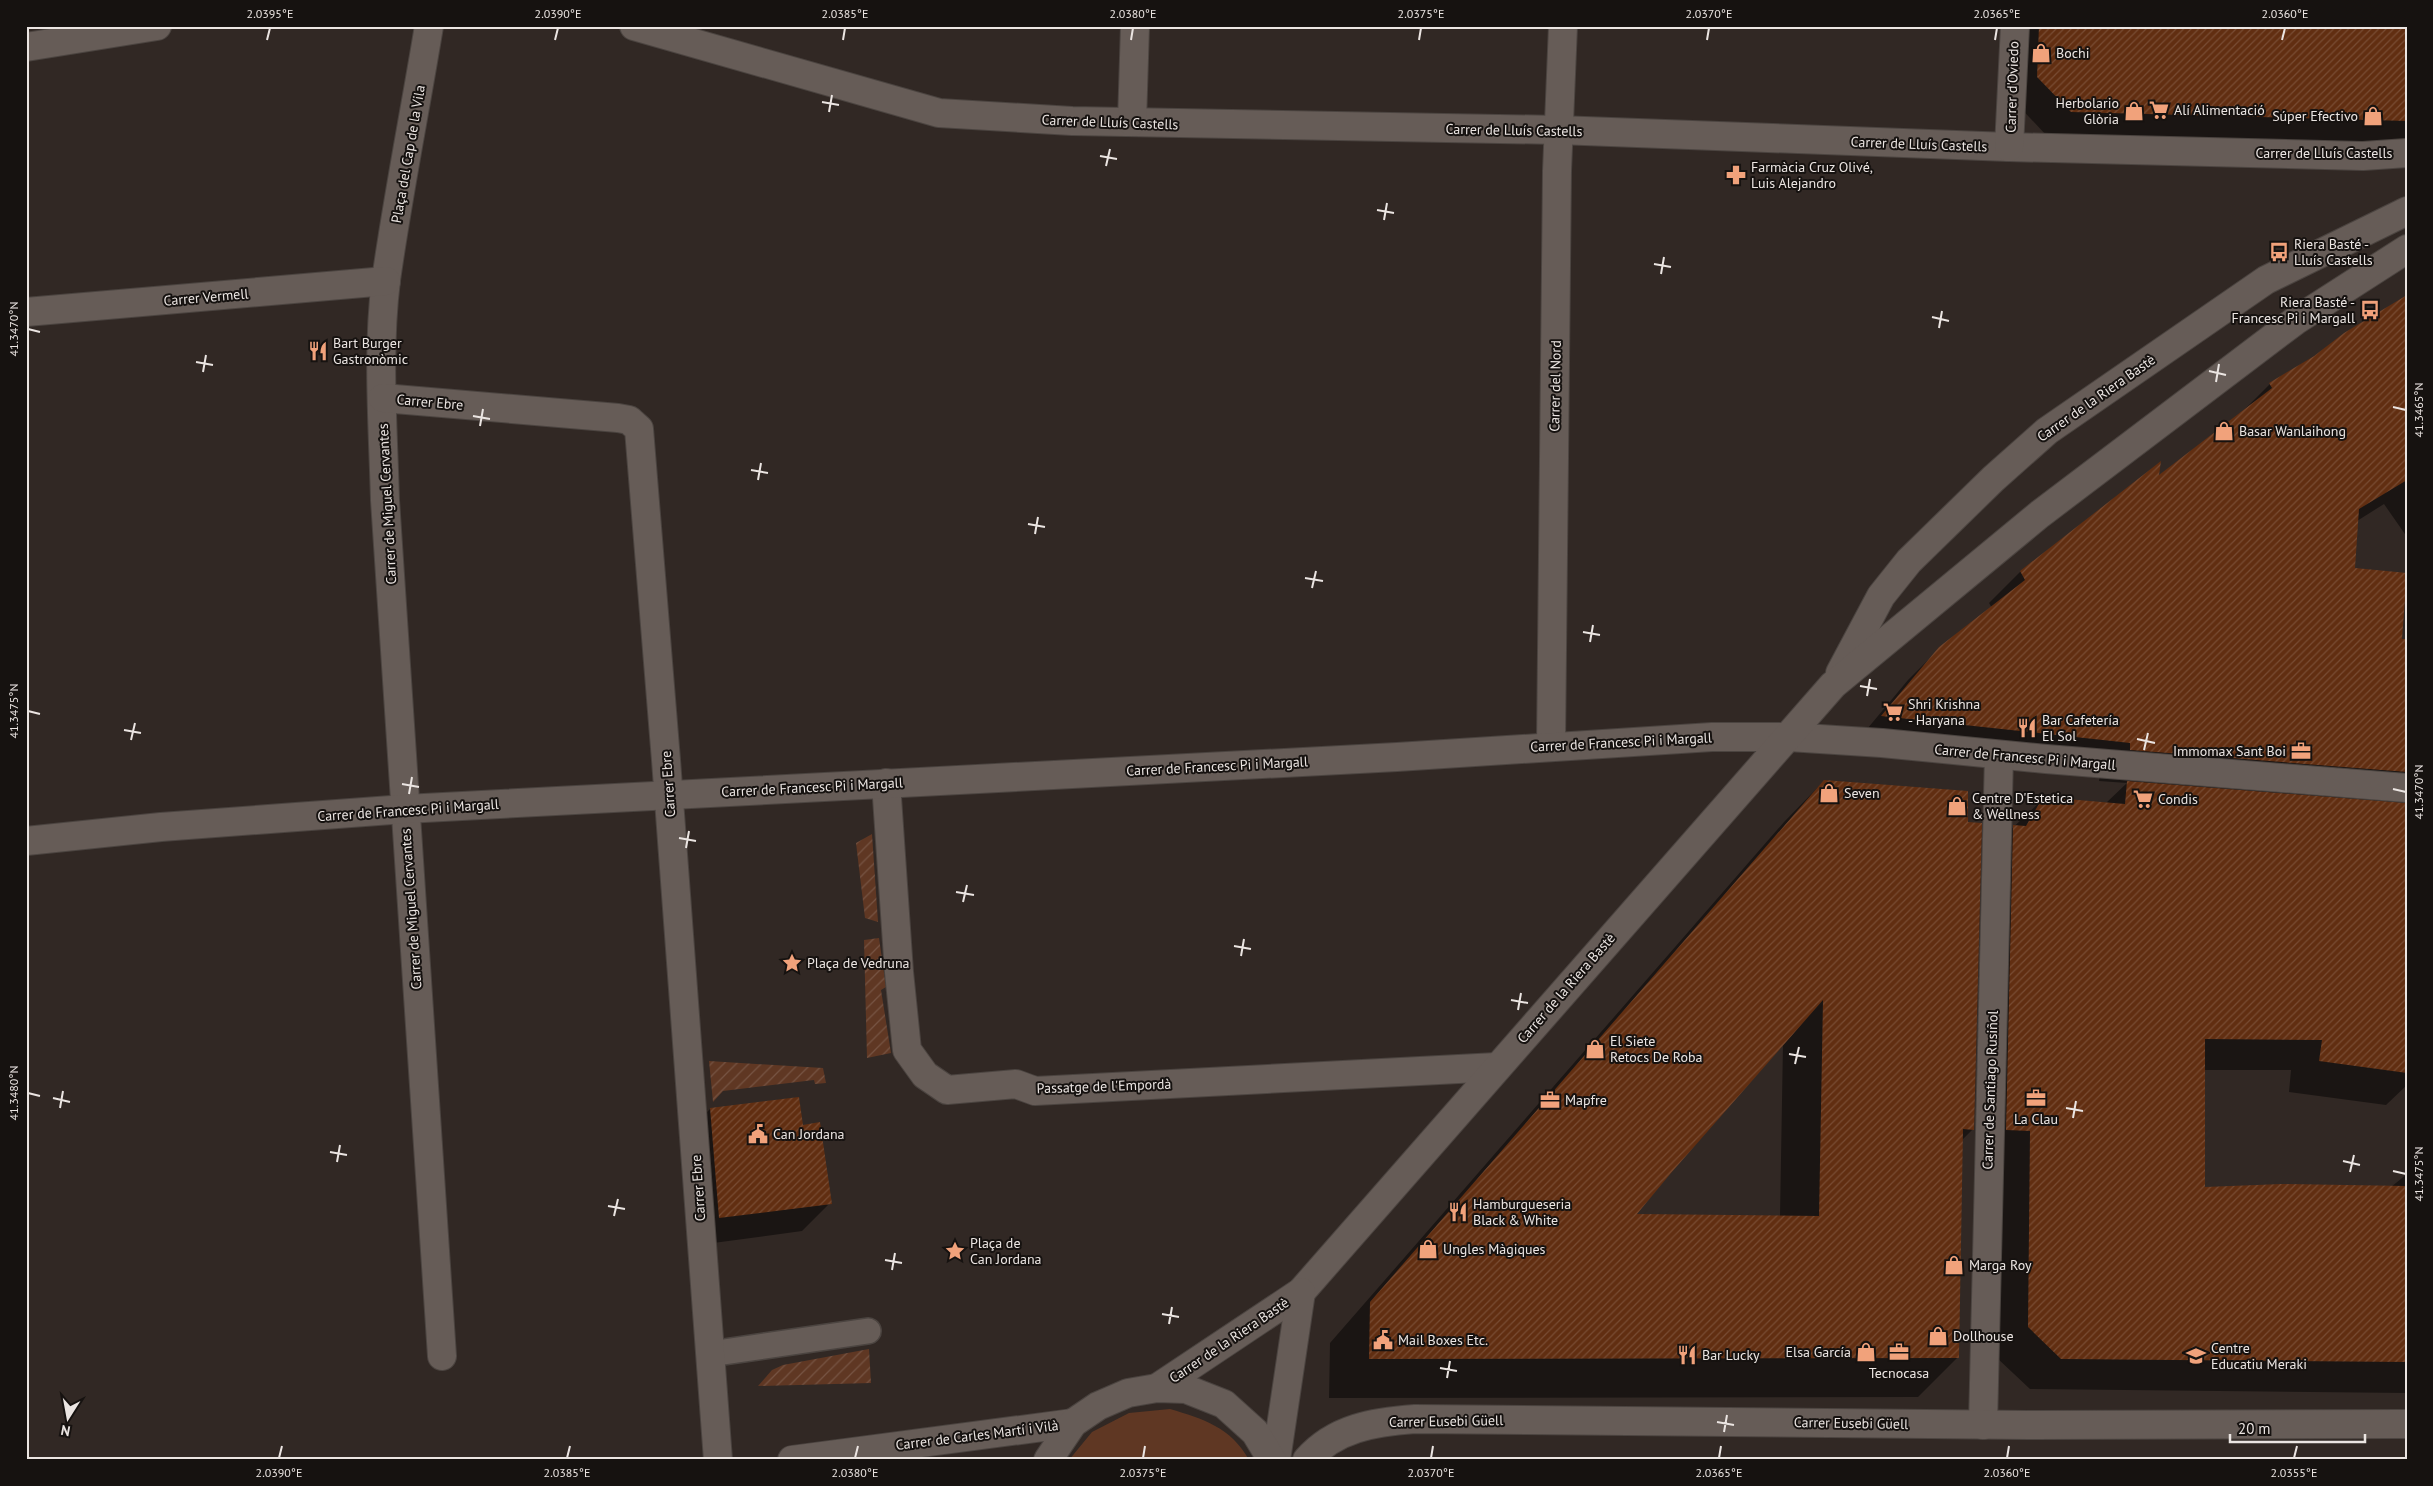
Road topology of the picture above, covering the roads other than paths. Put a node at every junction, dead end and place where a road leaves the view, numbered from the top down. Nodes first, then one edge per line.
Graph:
1 (157, 26) edge
2 (429, 26) edge
3 (634, 26) edge
4 (1135, 26) edge
5 (1563, 26) edge
6 (2015, 26) edge
7 (26, 47) edge
8 (1132, 122) junction
9 (1558, 130) junction
10 (2009, 147) junction
11 (2407, 154) edge
12 (2407, 211) edge
13 (2407, 249) edge
14 (386, 281) junction
15 (26, 312) edge
16 (383, 398) junction
17 (1833, 685) junction
18 (1789, 737) junction
19 (1551, 746) junction
20 (2000, 755) junction
21 (886, 784) junction
22 (2407, 788) edge
23 (669, 795) junction
24 (405, 809) junction
25 (26, 841) edge
26 (1497, 1066) junction
27 (1301, 1292) junction
28 (868, 1332) dead end
29 (710, 1354) junction
30 (442, 1356) dead end
31 (1157, 1388) junction
32 (1073, 1423) junction
33 (2407, 1424) edge
34 (1983, 1425) junction
35 (718, 1460) edge
36 (792, 1460) edge
37 (1048, 1460) edge
38 (1272, 1460) edge
39 (1276, 1460) edge
40 (1307, 1460) edge

1 - 7 street
2 - 14 street, Plaça del Cap de la Vila
3 - 8 street, Carrer de Lluís Castells
4 - 8 street
5 - 9 street, Carrer del Nord
6 - 10 street, Carrer d'Oviedo
8 - 9 street, Carrer de Lluís Castells
9 - 10 street, Carrer de Lluís Castells
9 - 19 street, Carrer del Nord
10 - 11 street, Carrer de Lluís Castells
12 - 17 street, Carrer de la Riera Bastè
13 - 17 street, Carrer de la Riera Bastè
14 - 15 street, Carrer Vermell
14 - 16 street, Carrer de Miguel Cervantes
16 - 23 street, Carrer Ebre
16 - 24 street, Carrer de Miguel Cervantes
17 - 18 street, Carrer de la Riera Bastè
18 - 19 street, Carrer de Francesc Pi i Margall
18 - 20 street, Carrer de Francesc Pi i Margall
18 - 26 street, Carrer de la Riera Bastè
19 - 21 street, Carrer de Francesc Pi i Margall
20 - 22 street, Carrer de Francesc Pi i Margall
20 - 34 street, Carrer de Santiago Rusiñol
21 - 23 street, Carrer de Francesc Pi i Margall
21 - 26 street, Passatge de l'Empordà
23 - 24 street, Carrer de Francesc Pi i Margall
23 - 29 street, Carrer Ebre
24 - 25 street, Carrer de Francesc Pi i Margall
24 - 30 street, Carrer de Miguel Cervantes
26 - 27 street, Carrer de la Riera Bastè
27 - 31 street, Carrer de la Riera Bastè
27 - 39 street, Carrer de la Riera Bastè
28 - 29 lane
29 - 35 street, Carrer Ebre
31 - 32 street
31 - 38 street
32 - 36 street, Carrer de Carles Martí i Vilà
32 - 37 street
33 - 34 street, Carrer Eusebi Güell
34 - 40 street, Carrer Eusebi Güell

